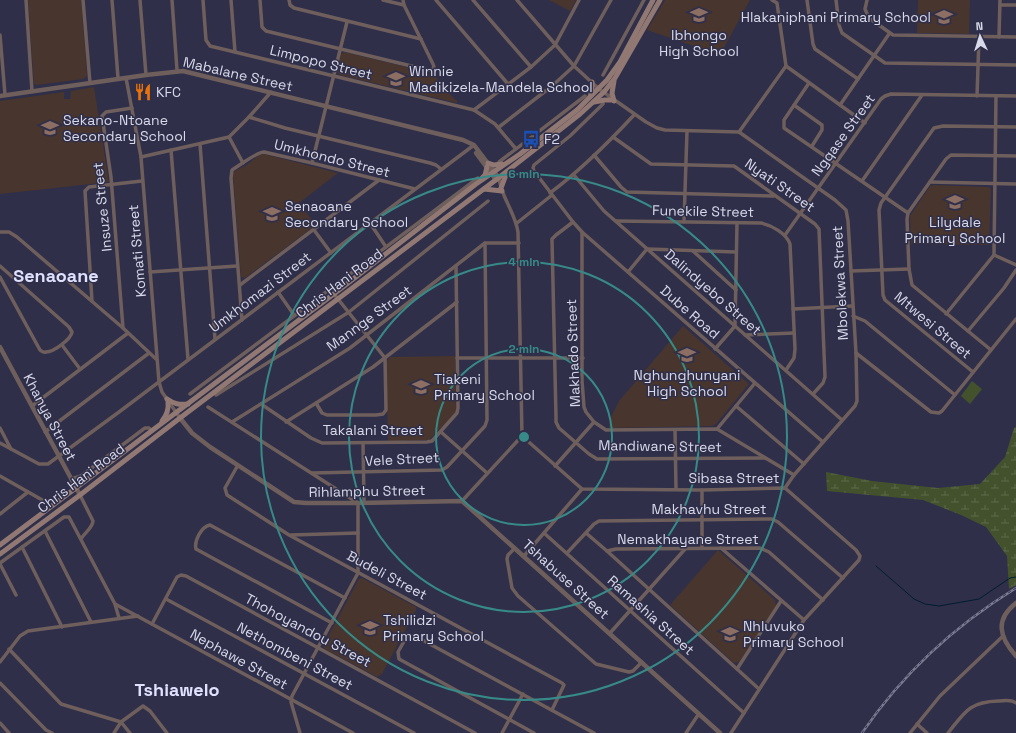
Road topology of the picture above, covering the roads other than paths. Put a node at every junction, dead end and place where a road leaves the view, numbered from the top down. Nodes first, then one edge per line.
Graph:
1 (26, 0) edge
2 (83, 0) edge
3 (112, 0) edge
4 (140, 0) edge
5 (172, 0) edge
6 (203, 0) edge
7 (231, 0) edge
8 (260, 0) edge
9 (289, 0) edge
10 (383, 0) edge
11 (403, 0) edge
12 (436, 0) edge
13 (473, 0) edge
14 (517, 0) edge
15 (579, 0) edge
16 (611, 0) edge
17 (644, 0) edge
18 (653, 0) edge
19 (660, 0) edge
20 (772, 0) edge
21 (807, 0) edge
22 (836, 0) edge
23 (867, 0) edge
24 (1000, 0) edge
25 (778, 1) edge
26 (404, 5) junction
27 (1000, 5) junction
28 (1016, 5) edge
29 (347, 22) junction
30 (889, 34) junction
31 (0, 36) edge
32 (979, 36) junction
33 (999, 37) junction
34 (1016, 37) edge
35 (421, 39) junction
36 (555, 45) junction
37 (341, 49) junction
38 (235, 52) junction
39 (874, 56) junction
40 (978, 65) junction
41 (1016, 65) edge
42 (574, 66) junction
43 (786, 66) junction
44 (531, 67) junction
45 (177, 70) junction
46 (146, 74) junction
47 (602, 75) dead end
48 (334, 77) junction
49 (118, 78) junction
50 (126, 78) junction
51 (615, 78) junction
52 (858, 79) junction
53 (607, 80) junction
54 (592, 82) junction
55 (90, 83) junction
56 (809, 83) junction
57 (508, 84) junction
58 (601, 90) junction
59 (32, 91) junction
60 (271, 92) junction
61 (922, 95) junction
62 (2, 96) edge
63 (977, 96) junction
64 (996, 96) junction
65 (1016, 96) edge
66 (589, 99) junction
67 (614, 100) junction
68 (603, 104) dead end
69 (794, 105) junction
70 (840, 105) junction
71 (326, 106) junction
72 (132, 108) junction
73 (474, 110) junction
74 (634, 115) junction
75 (249, 118) junction
76 (865, 123) junction
77 (498, 127) junction
78 (996, 127) junction
79 (1016, 127) edge
80 (687, 131) junction
81 (739, 132) junction
82 (318, 136) junction
83 (229, 137) junction
84 (614, 137) junction
85 (200, 144) junction
86 (473, 146) junction
87 (812, 146) junction
88 (516, 149) junction
89 (171, 150) junction
90 (594, 155) junction
91 (996, 155) junction
92 (1016, 156) edge
93 (141, 157) junction
94 (513, 159) junction
95 (499, 162) dead end
96 (243, 163) junction
97 (312, 163) junction
98 (836, 163) junction
99 (488, 165) junction
100 (686, 165) junction
101 (441, 169) junction
102 (507, 171) junction
103 (493, 172) junction
104 (574, 175) junction
105 (478, 178) dead end
106 (379, 180) junction
107 (142, 181) junction
108 (862, 181) junction
109 (930, 182) junction
110 (112, 184) junction
111 (476, 184) junction
112 (500, 184) junction
113 (994, 184) junction
114 (1016, 184) edge
115 (819, 188) junction
116 (415, 189) junction
117 (484, 189) junction
118 (551, 194) junction
119 (685, 194) junction
120 (775, 196) junction
121 (886, 197) junction
122 (488, 201) dead end
123 (801, 213) junction
124 (908, 213) junction
125 (615, 221) junction
126 (573, 222) junction
127 (684, 222) junction
128 (370, 223) junction
129 (517, 223) junction
130 (737, 223) junction
131 (314, 230) junction
132 (0, 232) edge
133 (582, 232) junction
134 (785, 235) junction
135 (485, 243) junction
136 (519, 243) junction
137 (386, 247) junction
138 (647, 249) junction
139 (693, 251) junction
140 (736, 252) junction
141 (331, 253) junction
142 (994, 255) junction
143 (1016, 265) edge
144 (0, 266) edge
145 (237, 266) junction
146 (456, 266) junction
147 (209, 268) junction
148 (909, 268) junction
149 (181, 270) junction
150 (881, 270) junction
151 (1016, 270) edge
152 (150, 272) junction
153 (628, 272) junction
154 (851, 272) junction
155 (0, 276) edge
156 (240, 285) junction
157 (736, 290) junction
158 (278, 292) junction
159 (334, 294) junction
160 (338, 299) junction
161 (92, 301) junction
162 (457, 302) junction
163 (852, 306) junction
164 (821, 307) junction
165 (793, 309) junction
166 (349, 312) junction
167 (946, 314) junction
168 (294, 315) junction
169 (853, 316) junction
170 (1016, 319) edge
171 (242, 320) junction
172 (735, 326) junction
173 (123, 328) junction
174 (968, 331) junction
175 (128, 333) junction
176 (794, 333) junction
177 (368, 335) junction
178 (746, 335) junction
179 (215, 339) junction
180 (62, 345) junction
181 (0, 347) edge
182 (715, 349) junction
183 (991, 350) junction
184 (149, 353) junction
185 (856, 353) junction
186 (385, 358) junction
187 (458, 358) junction
188 (487, 358) junction
189 (520, 358) junction
190 (555, 358) junction
191 (583, 358) junction
192 (156, 359) junction
193 (188, 359) junction
194 (80, 369) junction
195 (786, 370) junction
196 (973, 372) junction
197 (159, 382) junction
198 (755, 383) junction
199 (190, 394) dead end
200 (813, 394) junction
201 (216, 395) dead end
202 (955, 395) junction
203 (167, 400) junction
204 (316, 403) junction
205 (189, 404) junction
206 (261, 404) junction
207 (32, 406) junction
208 (208, 406) dead end
209 (736, 406) junction
210 (178, 415) junction
211 (842, 420) junction
212 (232, 422) junction
213 (286, 422) junction
214 (594, 422) junction
215 (0, 428) edge
216 (717, 429) junction
217 (154, 430) junction
218 (675, 430) junction
219 (45, 432) junction
220 (441, 432) junction
221 (522, 436) junction
222 (575, 442) junction
223 (822, 442) junction
224 (0, 443) edge
225 (362, 443) junction
226 (751, 449) junction
227 (12, 450) junction
228 (462, 450) junction
229 (59, 456) junction
230 (747, 457) junction
231 (676, 458) junction
232 (765, 458) junction
233 (804, 464) junction
234 (238, 465) junction
235 (555, 466) junction
236 (364, 471) junction
237 (311, 473) junction
238 (487, 473) junction
239 (794, 475) junction
240 (0, 476) edge
241 (71, 479) junction
242 (76, 488) junction
243 (785, 488) junction
244 (582, 489) junction
245 (676, 489) junction
246 (702, 490) junction
247 (28, 492) junction
248 (80, 495) junction
249 (44, 500) dead end
250 (462, 501) junction
251 (364, 502) junction
252 (358, 503) junction
253 (0, 513) edge
254 (701, 520) junction
255 (45, 531) junction
256 (358, 533) junction
257 (544, 533) junction
258 (586, 533) junction
259 (289, 535) junction
260 (81, 538) junction
261 (0, 545) edge
262 (22, 547) junction
263 (515, 548) junction
264 (686, 548) junction
265 (702, 548) junction
266 (721, 548) junction
267 (607, 551) junction
268 (567, 553) junction
269 (0, 554) edge
270 (524, 556) junction
271 (0, 564) edge
272 (358, 573) junction
273 (843, 578) junction
274 (650, 590) junction
275 (16, 595) dead end
276 (345, 598) junction
277 (166, 599) junction
278 (823, 600) junction
279 (781, 601) junction
280 (1016, 603) edge
281 (115, 604) junction
282 (630, 611) junction
283 (138, 616) junction
284 (119, 618) junction
285 (804, 620) junction
286 (91, 622) junction
287 (332, 623) junction
288 (152, 624) junction
289 (62, 627) junction
290 (610, 634) junction
291 (1003, 636) junction
292 (318, 648) junction
293 (9, 649) junction
294 (1016, 656) edge
295 (0, 662) edge
296 (642, 662) junction
297 (737, 669) junction
298 (304, 673) junction
299 (0, 683) edge
300 (759, 690) junction
301 (522, 694) junction
302 (291, 699) junction
303 (1016, 703) edge
304 (552, 710) junction
305 (744, 713) junction
306 (698, 715) junction
307 (509, 719) junction
308 (121, 722) junction
309 (0, 723) edge
310 (917, 724) junction
311 (467, 729) junction
312 (9, 733) edge
313 (52, 733) edge
314 (114, 733) edge
315 (130, 733) edge
316 (166, 733) edge
317 (300, 733) edge
318 (353, 733) edge
319 (414, 733) edge
320 (465, 733) edge
321 (475, 733) edge
322 (502, 733) edge
323 (534, 733) edge
324 (594, 733) edge
325 (686, 733) edge
326 (720, 733) edge
327 (731, 733) edge
328 (910, 733) edge
329 (927, 733) edge
330 (948, 733) edge

1 - 59 street
2 - 55 street
3 - 49 street
4 - 46 street
5 - 45 street
6 - 38 street, Limpopo Street
7 - 38 street
8 - 37 street
9 - 29 street
10 - 26 street
11 - 26 street
12 - 57 street
13 - 44 street
14 - 36 street
15 - 36 street
16 - 42 street
17 - 47 street
18 - 53 main road, Chris Hani Road
19 - 51 main road, Chris Hani Road
20 - 25 street
21 - 52 street
22 - 39 street
23 - 30 street
24 - 27 street
25 - 43 street
26 - 35 street
27 - 28 street
27 - 33 street
29 - 35 street
29 - 37 street
30 - 32 street
30 - 39 street
31 - 62 street
32 - 33 street
32 - 40 street
33 - 34 street
35 - 37 street
36 - 42 street
36 - 44 street
37 - 48 street
38 - 48 street, Limpopo Street
39 - 40 street
39 - 52 street
40 - 41 street
40 - 63 street
42 - 54 street
42 - 77 street
43 - 56 street
43 - 81 street
44 - 57 street
45 - 46 street, Mabalane Street
45 - 60 street, Mabalane Street
46 - 50 street, Mabalane Street
48 - 71 street
48 - 73 street, Limpopo Street
49 - 50 street, Mabalane Street
49 - 55 street, Mabalane Street
50 - 72 street, Komati Street
51 - 58 main road, Chris Hani Road
51 - 67 main road
52 - 70 street
53 - 54 main road
53 - 58 main road, Chris Hani Road
54 - 58 street
54 - 66 main road
55 - 59 street, Mabalane Street
56 - 69 street
56 - 70 street
57 - 73 street
58 - 66 main road, Chris Hani Road
58 - 67 street
59 - 62 street, Mabalane Street
60 - 71 street, Mabalane Street
60 - 75 street
61 - 63 street, Ngqase Street
61 - 76 street, Ngqase Street
61 - 108 street
63 - 64 street, Ngqase Street
64 - 65 street, Ngqase Street
64 - 78 street
66 - 67 main road
66 - 88 street
66 - 94 main road, Chris Hani Road
66 - 102 main road, Chris Hani Road
67 - 74 street
68 - 118 street, Dube Road
69 - 87 street
69 - 87 street
70 - 76 street
71 - 82 street
71 - 86 street, Mabalane Street
72 - 93 street, Komati Street
72 - 110 street, Insuze Street
73 - 77 street, Limpopo Street
74 - 80 street
74 - 84 street
75 - 82 street
75 - 83 street
76 - 98 street, Ngqase Street
77 - 88 street, Limpopo Street
78 - 79 street, Mtwesi Street
78 - 91 street
78 - 121 street, Mtwesi Street
80 - 81 street
80 - 100 street
81 - 115 street, Mbolekwa Street
82 - 97 street
82 - 101 street
83 - 85 street
83 - 96 street
84 - 90 street
84 - 100 street, Nyati Street
85 - 89 street
85 - 147 street
86 - 99 street, Mabalane Street
86 - 101 street, Umkhomazi Street
87 - 98 street
88 - 95 street
89 - 93 street
89 - 149 street
90 - 104 street
90 - 119 street
91 - 92 street
91 - 109 street
91 - 113 street
93 - 107 street, Komati Street
94 - 99 main road
94 - 103 main road, Chris Hani Road
96 - 97 street, Umkhondo Street
96 - 145 street, Umkhondo Street
97 - 106 street, Umkhondo Street
98 - 108 street
98 - 115 street, Ngqase Street
99 - 103 street, Mabalane Street
99 - 111 main road
100 - 119 street
100 - 120 street, Nyati Street
101 - 116 street, Umkhomazi Street
102 - 112 main road
102 - 112 main road, Chris Hani Road
103 - 111 main road, Chris Hani Road
103 - 112 street, Mabalane Street
104 - 118 street
104 - 125 street, Dalindyebo Street
105 - 137 street
106 - 116 street, Umkhondo Street
106 - 131 street
107 - 110 street
107 - 152 street, Komati Street
108 - 121 street
109 - 113 street
109 - 124 street
110 - 161 street
110 - 173 street, Insuze Street
111 - 159 main road, Chris Hani Road
112 - 117 main road
112 - 117 main road, Chris Hani Road
112 - 129 street
113 - 114 street
113 - 142 street
115 - 123 street, Ngqase Street
115 - 154 street, Mbolekwa Street
116 - 128 street, Umkhomazi Street
117 - 160 main road, Chris Hani Road
118 - 126 street, Dube Road
118 - 129 street
119 - 120 street
119 - 127 street
120 - 123 street, Nyati Street
121 - 124 street
121 - 150 street, Mtwesi Street
122 - 166 street, Chris Hani Road
123 - 134 street, Ngqase Street
123 - 164 street, Nyati Street
124 - 148 street
125 - 127 street, Funekile Street
125 - 138 street, Dalindyebo Street
126 - 133 street, Dube Road
126 - 190 street, Mandiwane Street
127 - 130 street, Funekile Street
128 - 137 street
128 - 141 street, Umkhomazi Street
129 - 136 street
130 - 134 street, Funekile Street
130 - 140 street
131 - 141 street
131 - 156 street
132 - 161 street
133 - 153 street, Dube Road
133 - 191 street, Makhado Street
134 - 165 street
135 - 136 street
135 - 146 street, Mannge Street
135 - 188 street, Vele Street
136 - 189 street
137 - 168 street
138 - 139 street
138 - 153 street
138 - 172 street, Dalindyebo Street
139 - 140 street
139 - 157 street
140 - 157 street
141 - 158 street, Umkhomazi Street
142 - 143 street
142 - 167 street
144 - 180 street
145 - 147 street
145 - 156 street, Umkhondo Street
146 - 162 street, Takalani Street
146 - 177 street, Mannge Street
147 - 149 street
147 - 179 street
148 - 150 street
148 - 167 street
149 - 152 street
149 - 193 street
150 - 154 street
150 - 196 street, Mtwesi Street
151 - 174 street
152 - 192 street, Komati Street
153 - 182 street, Dube Road
154 - 163 street, Mbolekwa Street
155 - 180 street
156 - 171 street, Umkhondo Street
157 - 172 street
158 - 168 street
158 - 171 street, Umkhomazi Street
159 - 160 street
159 - 205 main road, Chris Hani Road
160 - 166 street
160 - 210 main road, Chris Hani Road
161 - 173 street
162 - 186 street
162 - 187 street, Takalani Street
163 - 164 street
163 - 169 street, Mbolekwa Street
164 - 165 street
164 - 200 street, Nyati Street
165 - 176 street
166 - 177 street
166 - 201 street, Chris Hani Road
167 - 174 street
168 - 199 street
169 - 185 street, Mbolekwa Street
169 - 202 street
170 - 183 street
171 - 179 street, Umkhomazi Street
172 - 178 street, Dalindyebo Street
172 - 182 street
173 - 175 street
174 - 183 street
175 - 184 street
175 - 194 street
176 - 178 street
176 - 195 street
177 - 186 street
177 - 206 street, Mannge Street
178 - 195 street, Dalindyebo Street
179 - 193 street, Umkhomazi Street
180 - 194 street
181 - 207 street, Khanya Street
182 - 198 street, Dube Road
183 - 196 street
184 - 192 street
184 - 219 street
185 - 202 street
185 - 211 street, Mbolekwa Street
186 - 204 street
186 - 204 street
187 - 188 street
187 - 220 street, Takalani Street
188 - 189 street
188 - 228 street, Vele Street
189 - 190 street
189 - 221 street
190 - 191 street
190 - 222 street, Mandiwane Street
191 - 214 street, Makhado Street
192 - 197 street, Komati Street
193 - 197 street, Umkhomazi Street
194 - 207 street
195 - 200 street, Dalindyebo Street
196 - 202 street
197 - 203 street, Komati Street
197 - 229 street, Umkhomazi Street
198 - 209 street
198 - 223 street, Dube Road
200 - 211 street, Dalindyebo Street
203 - 205 main road
203 - 210 street, Komati Street
203 - 217 main road
204 - 213 street
205 - 210 main road, Chris Hani Road
206 - 212 street, Mannge Street
206 - 213 street, Takalani Street
207 - 219 street, Khanya Street
208 - 212 street
209 - 216 street
209 - 233 street
210 - 217 main road, Chris Hani Road
210 - 234 street, Rihlamphu Street
210 - 248 main road, Chris Hani Road
211 - 223 street, Mbolekwa Street
212 - 237 street
213 - 225 street, Takalani Street
214 - 218 street, Makhado Street
214 - 222 street
215 - 227 street
216 - 218 street, Makhado Street
216 - 226 street
217 - 241 street
217 - 242 main road, Chris Hani Road
218 - 231 street
219 - 229 street, Khanya Street
220 - 225 street, Takalani Street
220 - 228 street
221 - 235 street
221 - 238 street
222 - 231 street, Mandiwane Street
222 - 235 street
223 - 233 street, Mbolekwa Street
224 - 227 street
225 - 236 street
226 - 230 street
226 - 232 street
227 - 229 street, Umkhomazi Street
228 - 236 street, Vele Street
228 - 238 street
229 - 241 street, Khanya Street
230 - 231 street, Mandiwane Street
230 - 232 street, Mandiwane Street
231 - 245 street
232 - 239 street
233 - 239 street, Mbolekwa Street
234 - 252 street, Rihlamphu Street
234 - 259 street, Budeli Street
235 - 244 street
236 - 237 street, Vele Street
236 - 251 street
237 - 252 street
238 - 250 street
239 - 243 street, Mbolekwa Street
240 - 247 street
241 - 242 street, Khanya Street
242 - 248 street, Khanya Street
242 - 261 main road, Chris Hani Road
243 - 246 street, Sibasa Street
243 - 273 street, Sibasa Street
244 - 245 street, Sibasa Street
244 - 257 street
245 - 246 street, Sibasa Street
246 - 254 street
247 - 249 street
247 - 253 street
248 - 260 street, Khanya Street
248 - 269 main road, Chris Hani Road
250 - 251 street, Rihlamphu Street
250 - 263 street, Tshabuse Street
251 - 252 street, Rihlamphu Street
252 - 256 street
254 - 258 street, Makhavhu Street
254 - 265 street
254 - 273 street, Makhavhu Street
255 - 260 street
255 - 262 street
255 - 286 street
256 - 259 street
256 - 272 street
257 - 268 street, Ramashia Street
257 - 270 street
258 - 267 street
258 - 268 street, Makhavhu Street
259 - 272 street, Budeli Street
260 - 281 street
262 - 271 street
262 - 289 street
263 - 270 street, Tshabuse Street
263 - 296 street
264 - 265 street, Nemakhayane Street
264 - 267 street, Nemakhayane Street
264 - 274 street
265 - 266 street, Nemakhayane Street
266 - 278 street, Nemakhayane Street
266 - 279 street
267 - 274 street
268 - 282 street, Ramashia Street
270 - 290 street, Tshabuse Street
271 - 275 street
272 - 276 street
272 - 304 street, Budeli Street
273 - 278 street
274 - 282 street
274 - 297 street
276 - 287 street
276 - 287 street
277 - 288 street, Thohoyandou Street
277 - 292 street, Thohoyandou Street
277 - 298 street, Nethombeni Street
278 - 285 street
279 - 285 street
279 - 297 street
280 - 291 street
281 - 283 street, Nephawe Street
281 - 284 street
282 - 290 street
282 - 305 street, Ramashia Street
283 - 284 street
283 - 288 street, Nephawe Street
284 - 286 street
285 - 300 street
286 - 289 street
287 - 292 street
288 - 302 street, Nephawe Street
289 - 293 street
290 - 296 street, Tshabuse Street
291 - 294 street
291 - 310 street
292 - 298 street
292 - 311 street, Thohoyandou Street
293 - 295 street
293 - 308 street
296 - 306 street, Tshabuse Street
297 - 300 street
298 - 302 street
298 - 319 street, Nethombeni Street
299 - 313 street
300 - 305 street
301 - 304 street
301 - 307 street
301 - 307 street
302 - 317 street
302 - 318 street, Nephawe Street
303 - 330 street
304 - 324 street
305 - 327 street
306 - 325 street
306 - 326 street, Tshabuse Street
307 - 322 street
307 - 323 street
308 - 314 street
308 - 315 street
308 - 316 street
309 - 312 street
310 - 328 street
310 - 329 street
311 - 320 street
311 - 321 street, Thohoyandou Street

